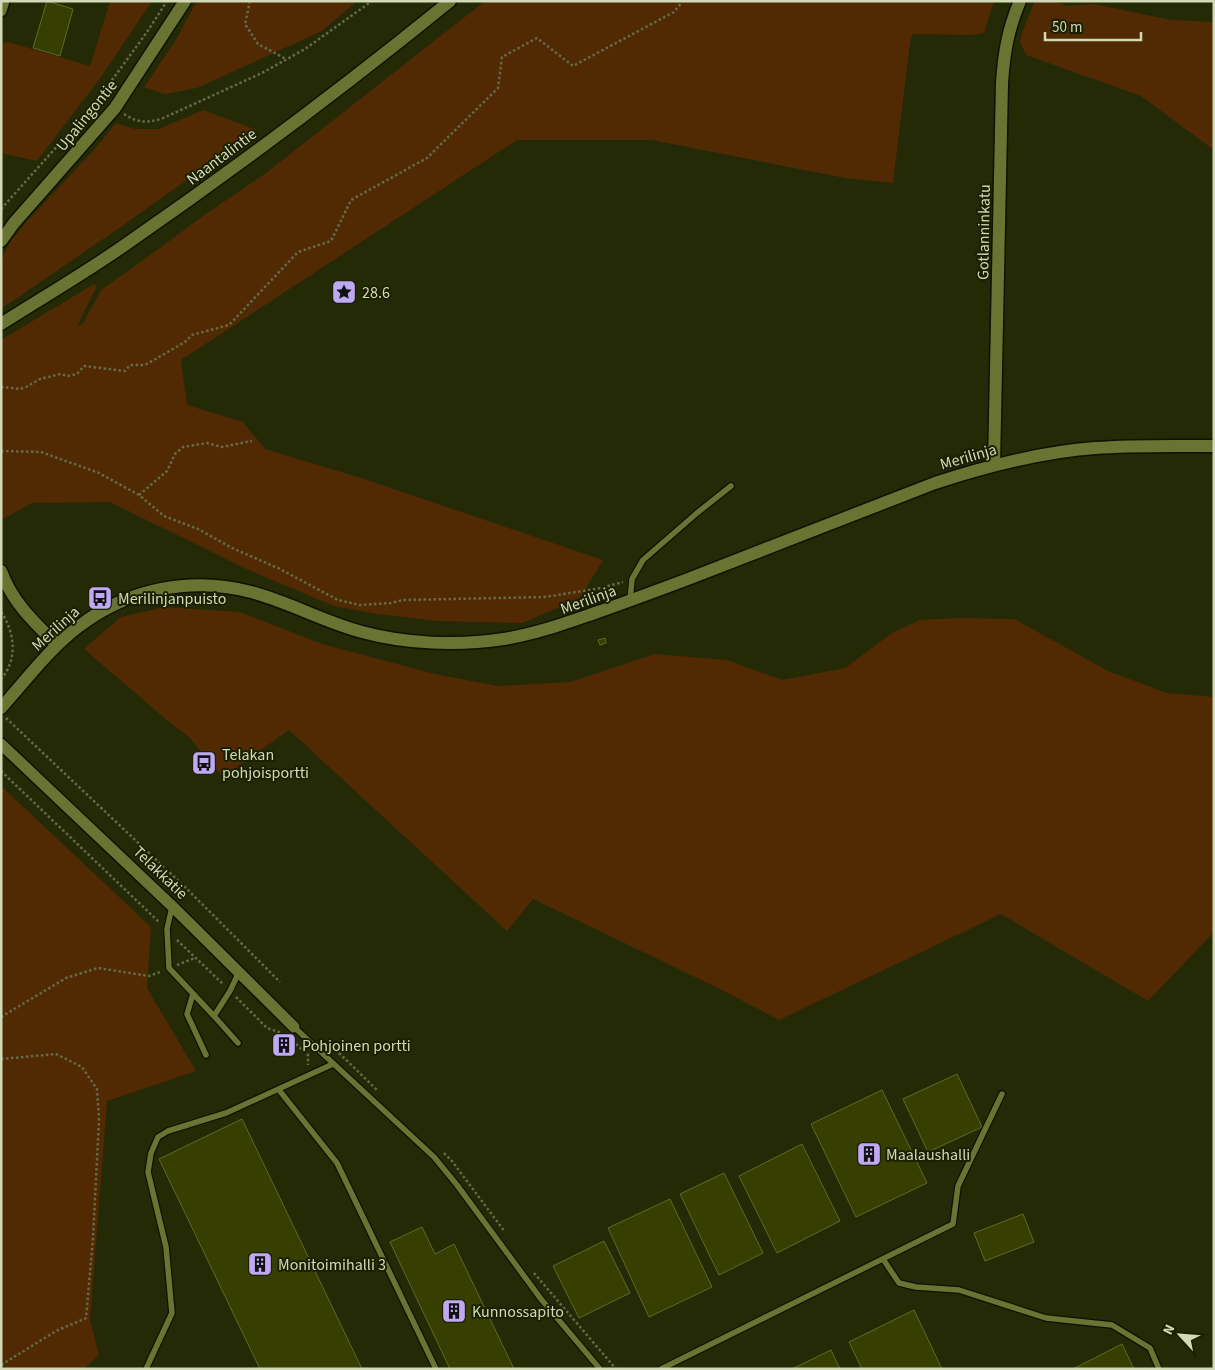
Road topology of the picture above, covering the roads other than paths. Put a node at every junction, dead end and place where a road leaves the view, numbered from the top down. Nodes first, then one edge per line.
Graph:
1 (4, 1) edge
2 (185, 1) edge
3 (450, 1) edge
4 (1020, 1) edge
5 (1, 10) edge
6 (1, 241) edge
7 (3, 323) edge
8 (1214, 446) edge
9 (994, 465) junction
10 (731, 486) dead end
11 (1, 571) edge
12 (630, 601) junction
13 (56, 645) junction
14 (1, 708) edge
15 (1, 744) edge
16 (172, 906) junction
17 (239, 972) junction
18 (193, 994) junction
19 (214, 1016) junction
20 (291, 1031) joint
21 (238, 1043) dead end
22 (206, 1055) dead end
23 (333, 1064) junction
24 (280, 1090) junction
25 (1002, 1094) dead end
26 (883, 1259) junction
27 (146, 1369) edge
28 (436, 1369) edge
29 (600, 1369) edge
30 (661, 1369) edge
31 (1159, 1369) edge

1 - 5 street
2 - 6 street, Upalingontie
3 - 7 street, Naantalintie
4 - 9 street, Gotlanninkatu
8 - 9 street, Merilinja
9 - 12 street, Merilinja
10 - 12 lane
11 - 13 street
12 - 13 street, Merilinja
13 - 14 street, Merilinja
15 - 16 street, Telakkatie
16 - 17 street, Telakkatie
16 - 18 lane
17 - 19 lane
17 - 20 street, Telakkatie
18 - 19 lane
18 - 22 lane
19 - 21 lane
20 - 23 lane
23 - 24 lane
23 - 29 lane
24 - 27 lane
24 - 28 lane
25 - 26 lane
26 - 30 lane
26 - 31 lane

